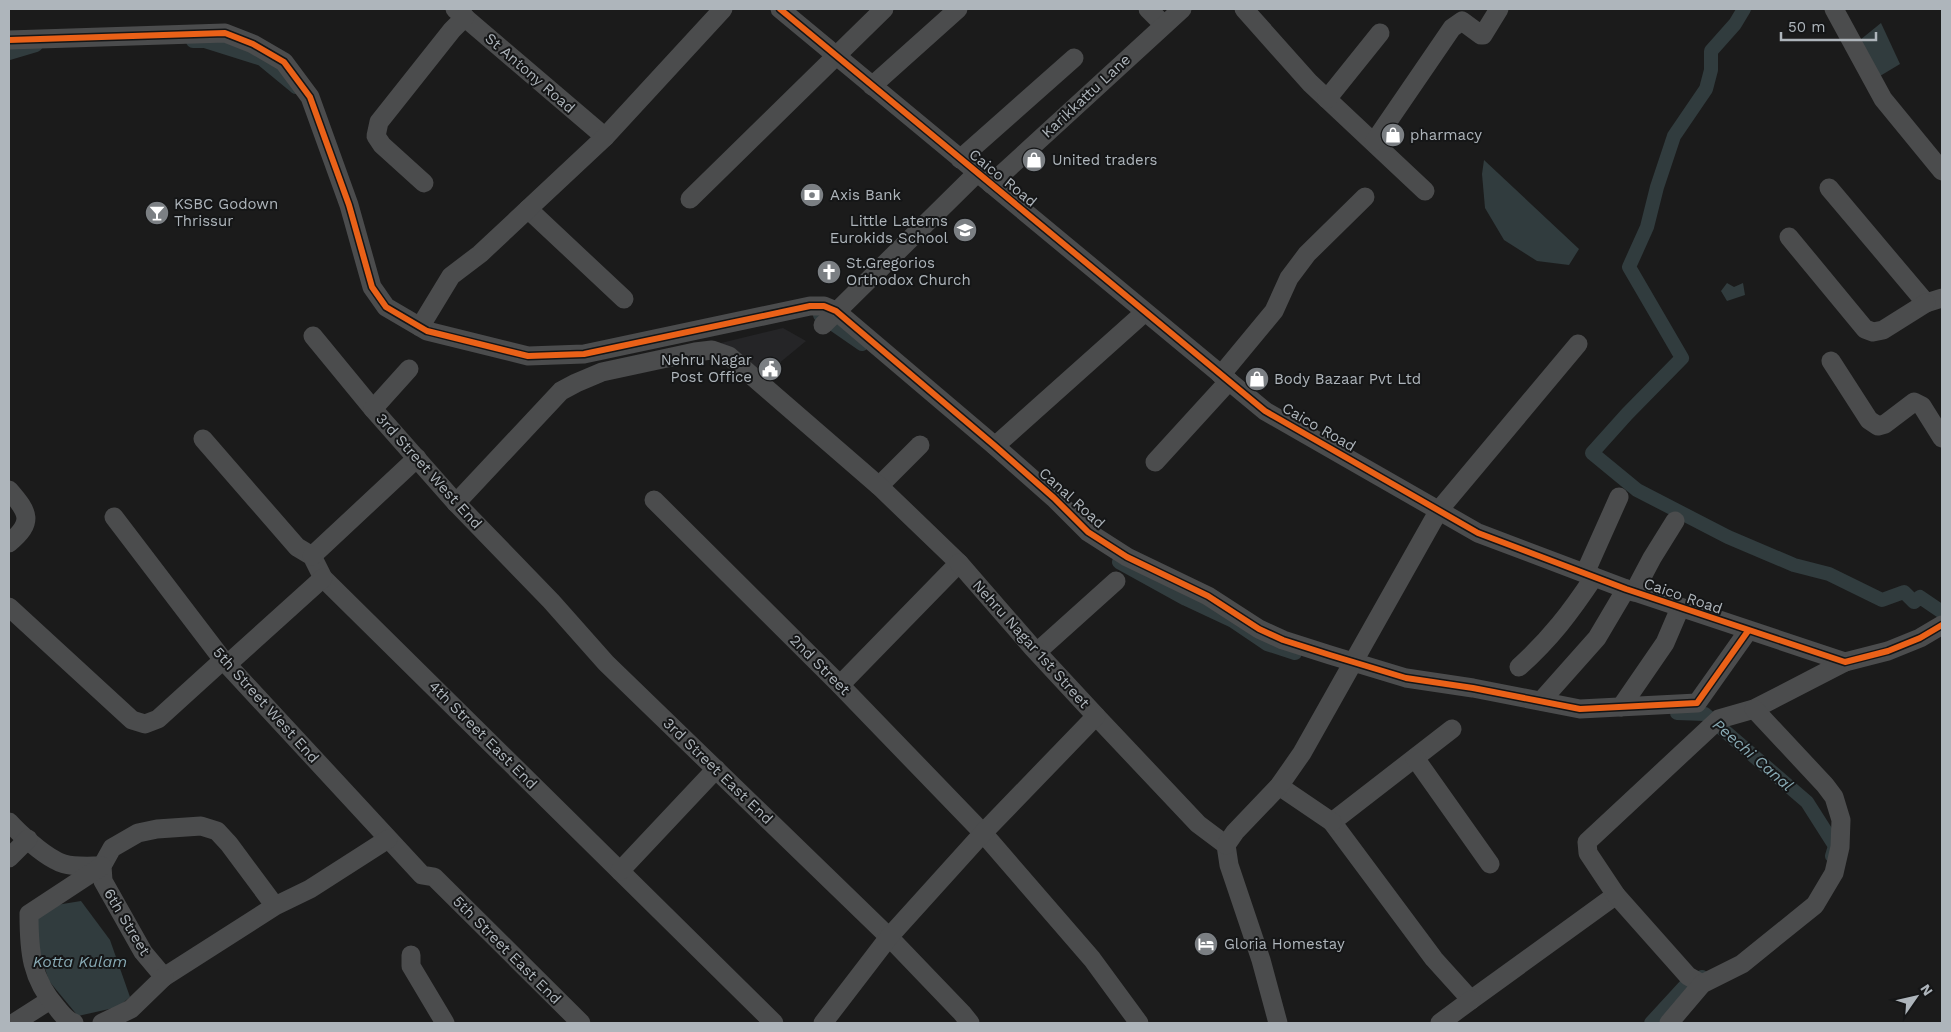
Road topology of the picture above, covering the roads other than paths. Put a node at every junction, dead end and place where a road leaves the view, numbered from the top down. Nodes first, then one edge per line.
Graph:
1 (723, 9) edge
2 (884, 9) edge
3 (958, 9) edge
4 (1148, 9) edge
5 (1182, 9) edge
6 (1244, 9) edge
7 (1499, 9) edge
8 (1834, 9) edge
9 (784, 10) edge
10 (460, 13) edge
11 (1164, 25) junction
12 (1380, 33) dead end
13 (9, 40) edge
14 (836, 55) junction
15 (1074, 58) dead end
16 (872, 86) junction
17 (1327, 99) junction
18 (605, 137) junction
19 (1374, 142) junction
20 (960, 159) junction
21 (1942, 171) edge
22 (984, 178) junction
23 (424, 183) dead end
24 (1829, 188) dead end
25 (1425, 191) dead end
26 (1365, 197) dead end
27 (690, 199) dead end
28 (528, 209) junction
29 (1790, 237) dead end
30 (624, 299) dead end
31 (1934, 300) edge
32 (1145, 312) junction
33 (830, 317) junction
34 (420, 327) junction
35 (313, 336) dead end
36 (1578, 344) dead end
37 (1831, 361) dead end
38 (409, 369) dead end
39 (1225, 378) junction
40 (373, 409) junction
41 (1942, 438) edge
42 (203, 439) dead end
43 (920, 445) dead end
44 (996, 446) junction
45 (417, 458) junction
46 (1155, 462) dead end
47 (879, 486) junction
48 (9, 490) edge
49 (1619, 497) dead end
50 (654, 500) dead end
51 (456, 503) junction
52 (1438, 510) junction
53 (114, 517) dead end
54 (1675, 521) dead end
55 (9, 543) edge
56 (312, 556) junction
57 (959, 563) junction
58 (1589, 575) junction
59 (323, 578) junction
60 (1116, 581) dead end
61 (1630, 590) junction
62 (551, 601) joint
63 (9, 607) edge
64 (1680, 608) junction
65 (1942, 625) edge
66 (1748, 631) junction
67 (1037, 652) junction
68 (223, 660) junction
69 (1845, 662) junction
70 (1519, 667) dead end
71 (1348, 668) junction
72 (840, 685) junction
73 (1541, 701) junction
74 (1697, 703) junction
75 (1621, 707) junction
76 (1754, 709) junction
77 (1096, 716) junction
78 (1717, 722) junction
79 (1452, 729) dead end
80 (1415, 758) junction
81 (716, 769) junction
82 (1279, 786) junction
83 (9, 822) edge
84 (1332, 822) junction
85 (983, 833) junction
86 (28, 839) junction
87 (388, 839) junction
88 (1226, 846) junction
89 (9, 858) edge
90 (1490, 864) dead end
91 (102, 866) junction
92 (620, 871) junction
93 (434, 878) joint
94 (1616, 895) junction
95 (275, 906) junction
96 (889, 937) junction
97 (411, 955) dead end
98 (164, 977) junction
99 (1695, 980) junction
100 (50, 1000) junction
101 (1470, 1000) junction
102 (571, 1019) edge
103 (14, 1023) edge
104 (74, 1023) edge
105 (102, 1023) edge
106 (445, 1023) edge
107 (774, 1023) edge
108 (823, 1023) edge
109 (970, 1023) edge
110 (1139, 1023) edge
111 (1278, 1023) edge
112 (1440, 1023) edge
113 (1669, 1023) edge

1 - 18 street
2 - 14 street
3 - 16 street
4 - 11 street
5 - 11 street, Karikkattu Lane
6 - 17 street
7 - 19 street
8 - 21 street
9 - 14 street, Caico Road
10 - 18 street, St Antony Road
10 - 23 street
11 - 22 street, Karikkattu Lane
12 - 17 street
13 - 34 street
14 - 16 street, Caico Road
14 - 27 street
15 - 20 street
16 - 20 street, Caico Road
17 - 19 street
18 - 28 street
19 - 25 street
20 - 22 street, Caico Road
22 - 32 street, Caico Road
22 - 33 street, Karikkattu Lane
24 - 31 street
26 - 39 street
28 - 30 street
28 - 34 street
29 - 31 street
32 - 39 street, Caico Road
32 - 44 street
33 - 34 street
33 - 44 street, Canal Road
35 - 40 street, 3rd Street West End
36 - 52 street
37 - 41 street
38 - 40 street
39 - 46 street
39 - 52 street, Caico Road
40 - 45 street, 3rd Street West End
42 - 56 street, 4th Street East End
43 - 47 street
44 - 71 street, Canal Road
45 - 51 street, 3rd Street West End
45 - 56 street
47 - 51 street, Nehru Nagar 1st Street
47 - 57 street, Nehru Nagar 1st Street
48 - 55 street
49 - 58 street
50 - 72 street, 2nd Street
51 - 62 street, 3rd Street West End
52 - 58 street, Caico Road
52 - 71 street
53 - 68 street, 5th Street West End
54 - 61 street
56 - 59 street, 4th Street East End
57 - 67 street, Nehru Nagar 1st Street
57 - 72 street
58 - 61 street, Caico Road
58 - 70 street
59 - 68 street
59 - 92 street, 4th Street East End
60 - 67 street
61 - 64 street, Caico Road
61 - 73 street
62 - 81 street, 3rd Street East End
63 - 68 street
64 - 66 street, Caico Road
64 - 75 street
65 - 69 street
66 - 69 street, Caico Road
66 - 74 street
67 - 77 street, Nehru Nagar 1st Street
68 - 87 street, 5th Street West End
69 - 76 street
71 - 73 street, Canal Road
71 - 82 street
72 - 85 street, 2nd Street
73 - 75 street, Canal Road
74 - 75 street, Canal Road
74 - 78 street
76 - 78 street
76 - 99 street
77 - 85 street, Nehru Nagar 1st Street
77 - 88 street
78 - 94 street
79 - 80 street
80 - 84 street
80 - 90 street
81 - 92 street
81 - 96 street, 3rd Street East End
82 - 84 street
82 - 88 street
83 - 86 street
84 - 101 street
85 - 96 street, Nehru Nagar 1st Street
85 - 110 street, 2nd Street
86 - 89 street
86 - 91 street
87 - 93 street, 5th Street West End
87 - 95 street
88 - 111 street
91 - 95 street
91 - 98 street, 6th Street
91 - 100 street
92 - 107 street, 4th Street East End
93 - 102 street, 5th Street East End
94 - 99 street
94 - 101 street
95 - 98 street
96 - 108 street
96 - 109 street, 3rd Street East End
97 - 106 street
98 - 105 street
99 - 113 street
100 - 103 street
100 - 104 street
101 - 112 street

